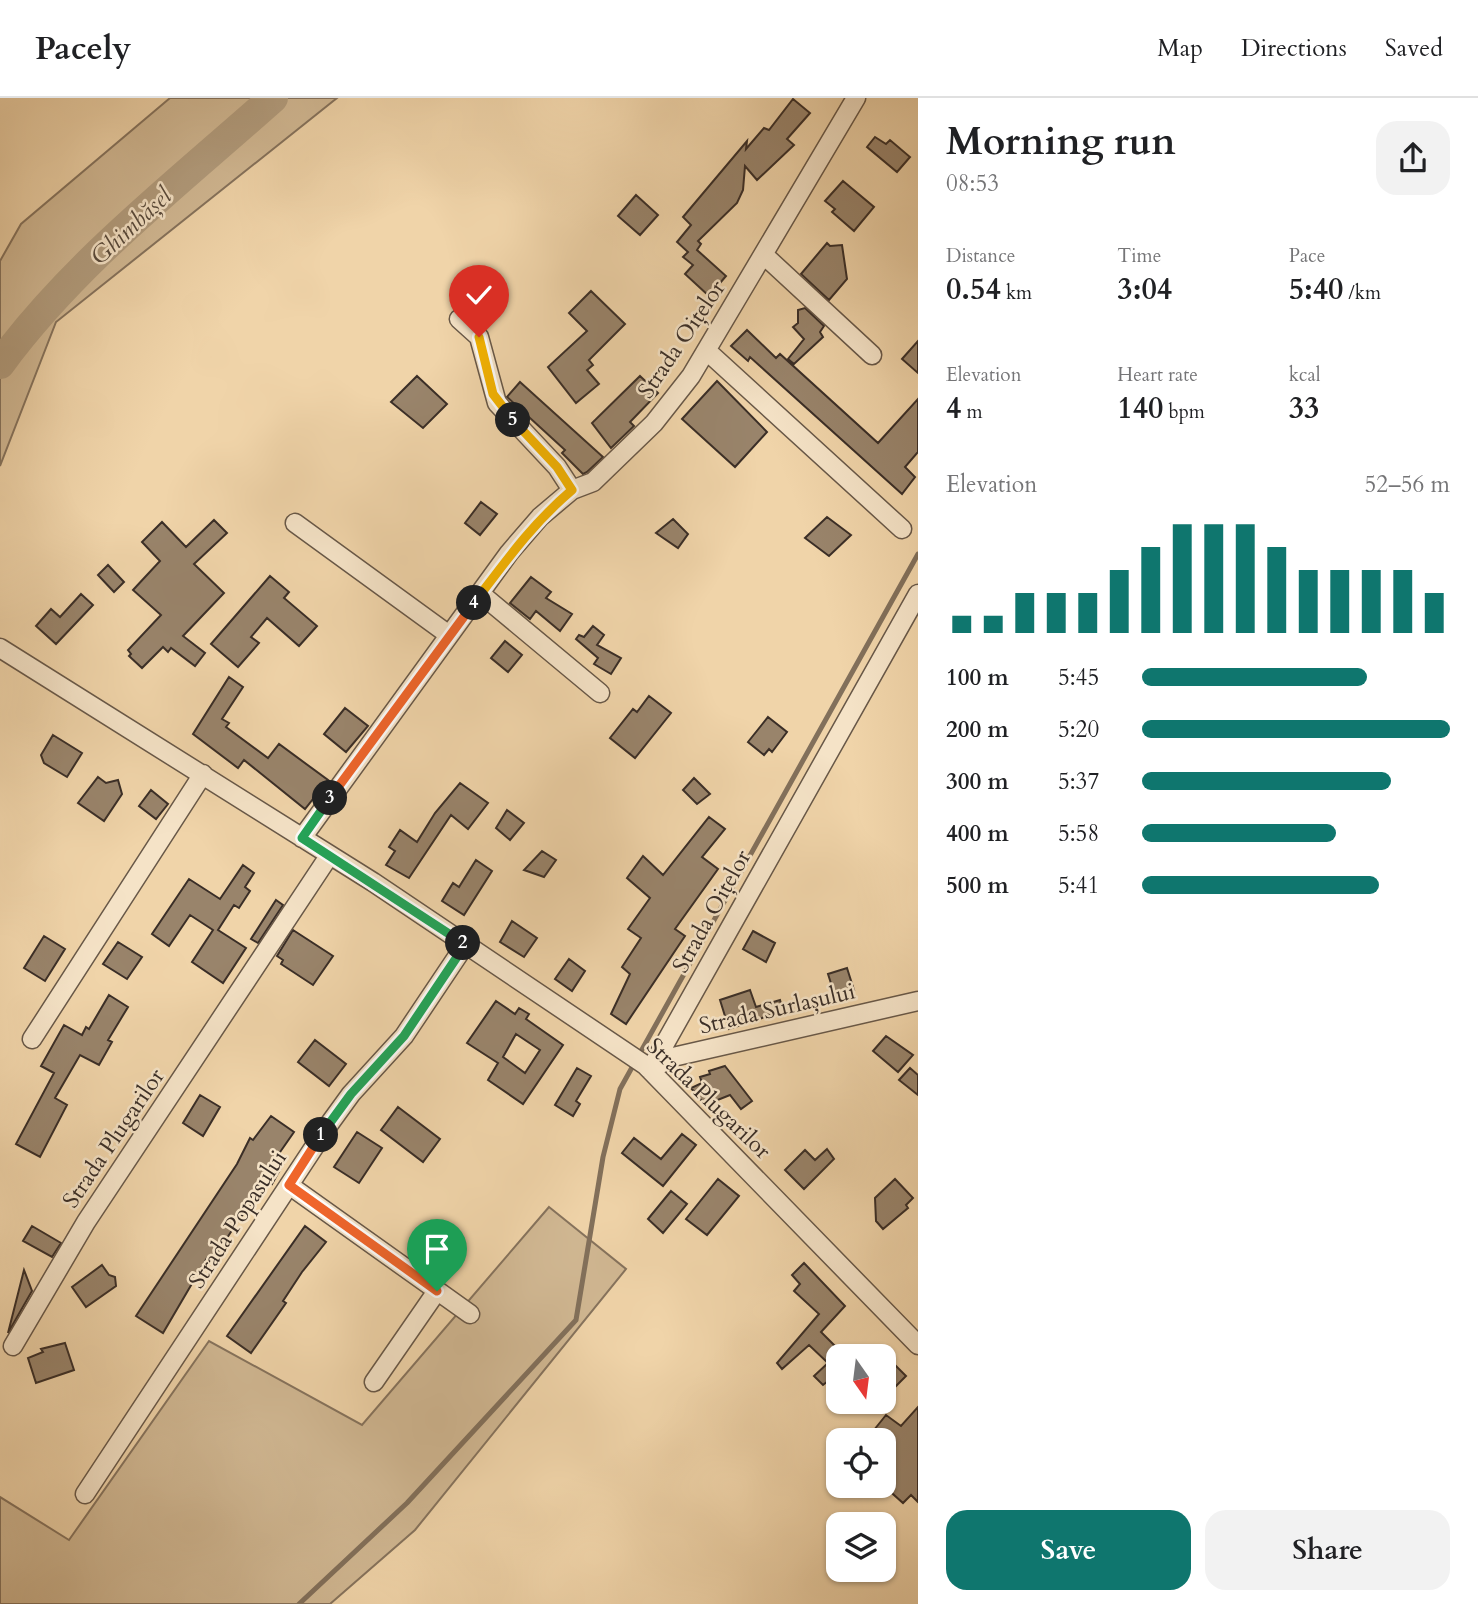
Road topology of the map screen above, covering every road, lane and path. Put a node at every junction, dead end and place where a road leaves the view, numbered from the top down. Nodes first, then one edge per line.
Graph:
1 (856, 98) edge
2 (764, 255) junction
3 (459, 319) dead end
4 (707, 351) junction
5 (872, 355) dead end
6 (572, 490) junction
7 (295, 523) dead end
8 (902, 529) dead end
9 (481, 594) junction
10 (918, 594) edge
11 (449, 635) junction
12 (0, 648) edge
13 (600, 693) dead end
14 (203, 774) junction
15 (302, 838) junction
16 (329, 856) junction
17 (465, 945) junction
18 (918, 1001) edge
19 (32, 1039) dead end
20 (648, 1067) junction
21 (289, 1185) junction
22 (437, 1291) junction
23 (470, 1314) dead end
24 (918, 1345) edge
25 (13, 1346) dead end
26 (374, 1382) dead end
27 (85, 1494) dead end

1 - 2 street, Strada Oițelor
2 - 4 street, Strada Oițelor
2 - 5 street
3 - 6 street
4 - 6 street, Strada Oițelor
4 - 8 street
6 - 9 street, Strada Oițelor
7 - 11 street
9 - 11 street, Strada Oițelor
9 - 13 street
10 - 20 street, Strada Oițelor
11 - 15 street, Strada Oițelor
12 - 14 street, Strada Plugarilor
14 - 15 street, Strada Plugarilor
14 - 19 street
15 - 16 street, Strada Plugarilor
16 - 17 street, Strada Plugarilor
16 - 25 street, Strada Plugarilor
17 - 20 street, Strada Plugarilor
17 - 21 street, Strada Popasului
18 - 20 street, Strada Surlașului
20 - 24 street, Strada Plugarilor
21 - 22 street
21 - 27 street, Strada Popasului
22 - 23 street
22 - 26 street

